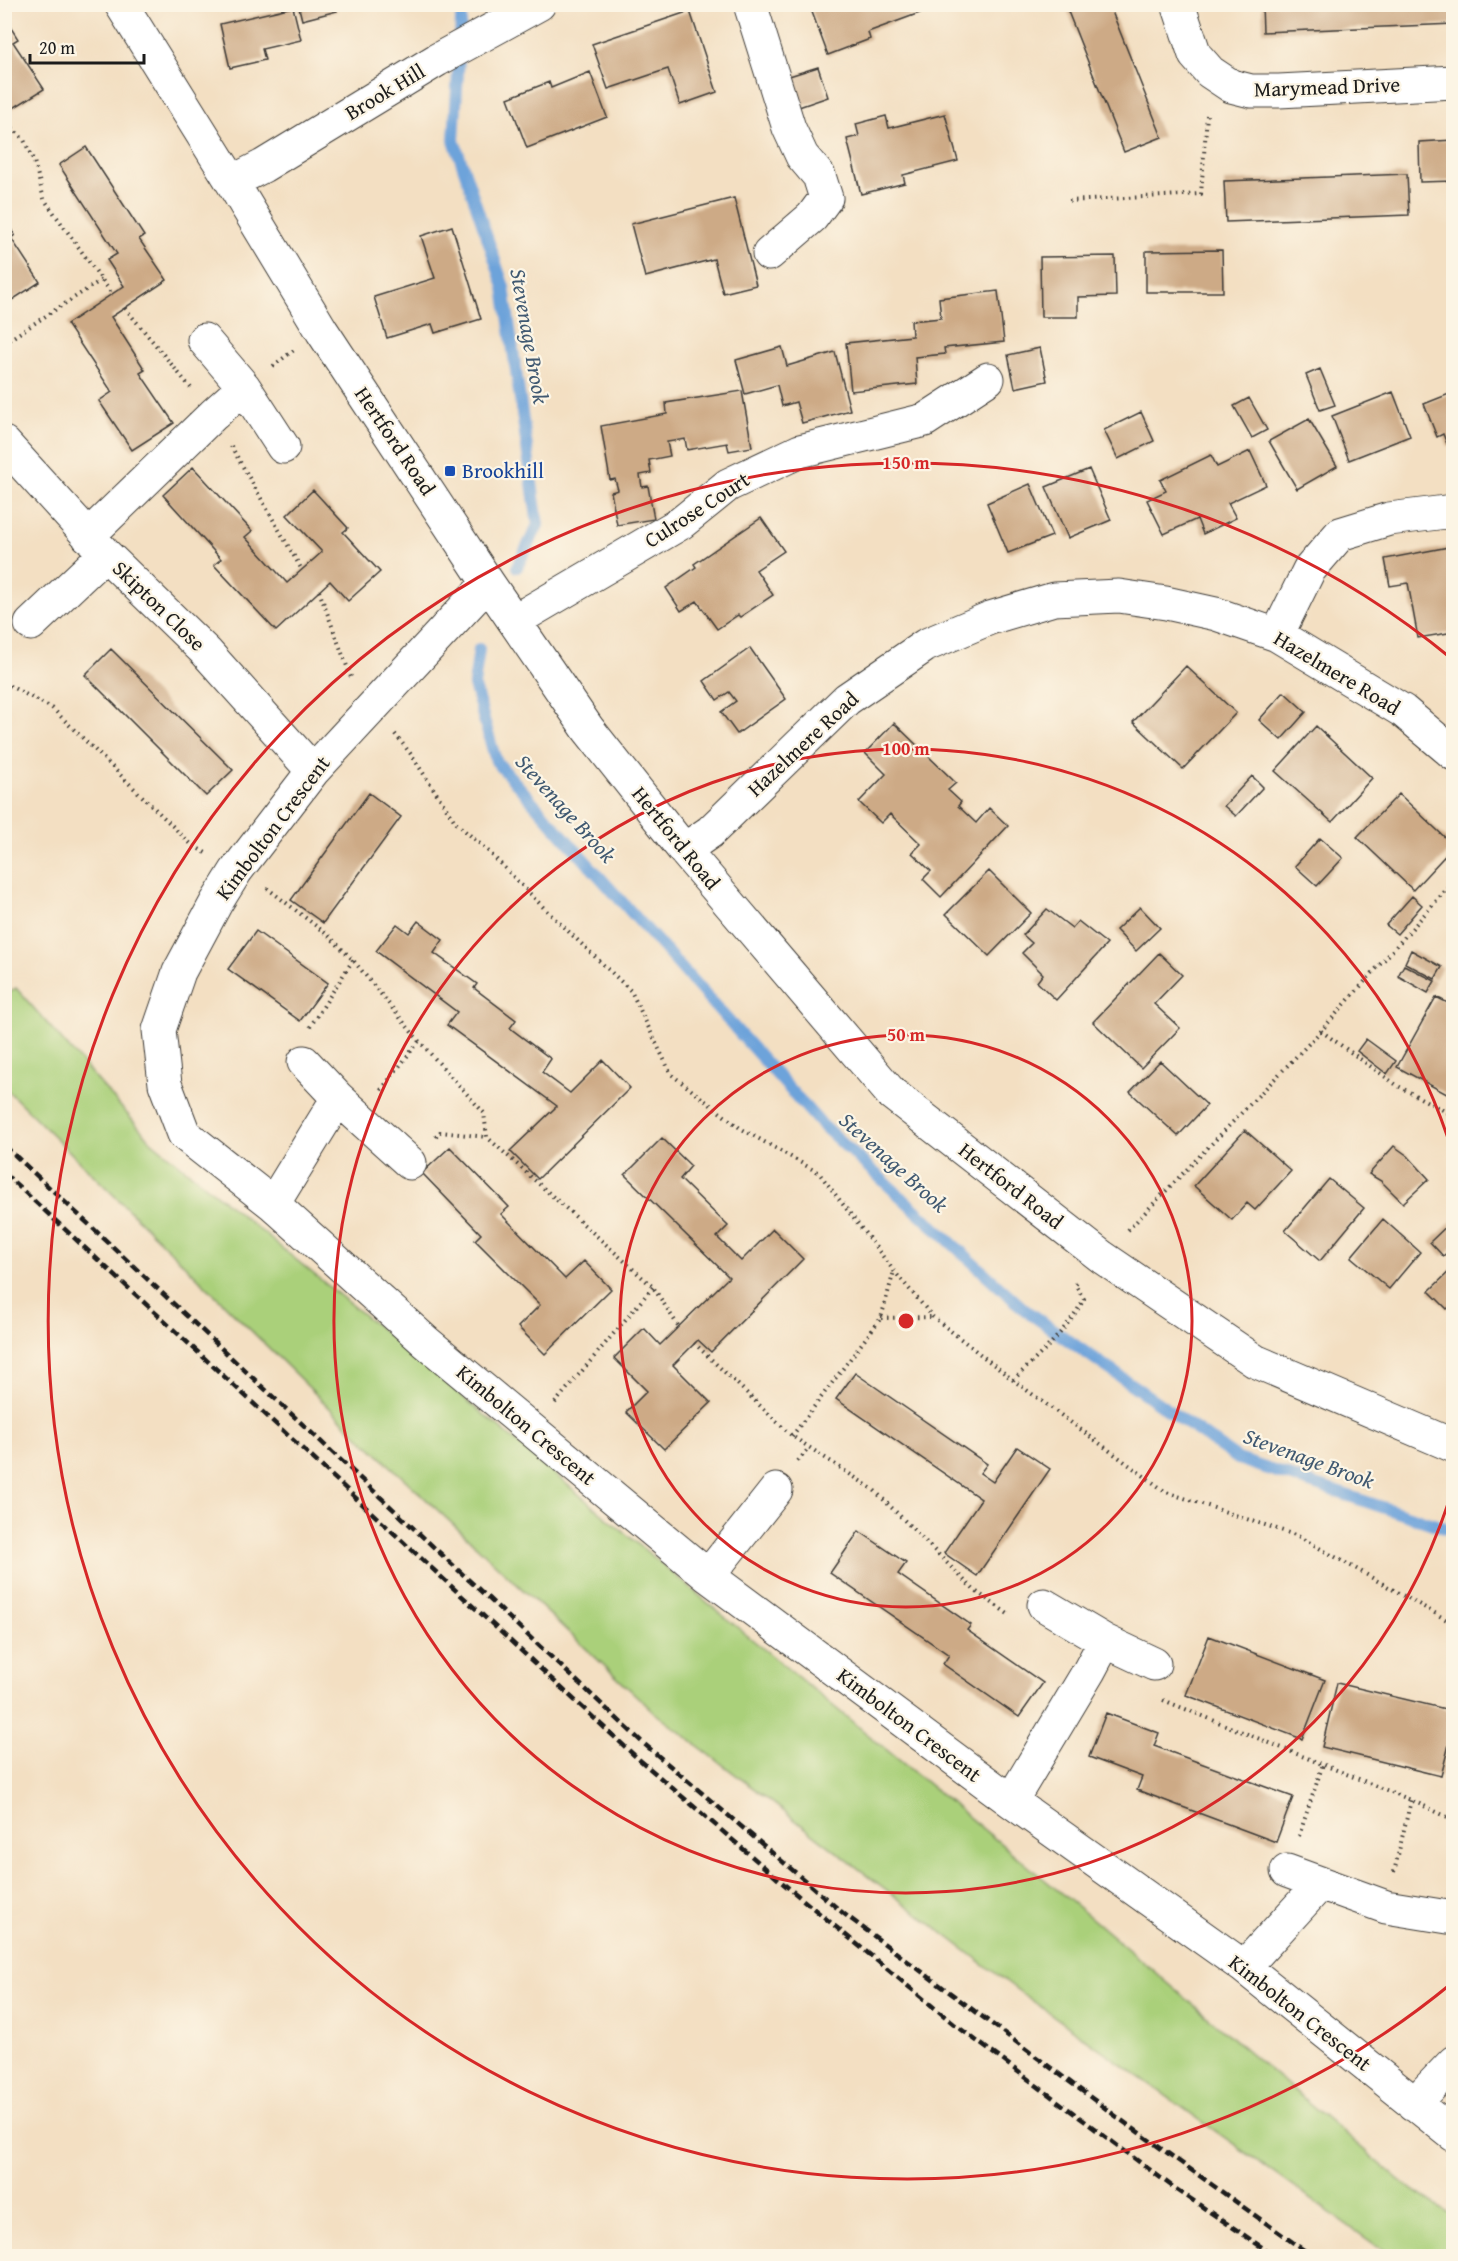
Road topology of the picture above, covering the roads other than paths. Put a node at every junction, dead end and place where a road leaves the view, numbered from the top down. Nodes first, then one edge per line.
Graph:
1 (121, 4) edge
2 (539, 4) edge
3 (750, 4) edge
4 (1178, 4) edge
5 (1454, 82) edge
6 (232, 182) junction
7 (769, 254) dead end
8 (204, 340) dead end
9 (988, 379) dead end
10 (244, 387) junction
11 (4, 443) edge
12 (284, 447) dead end
13 (1454, 511) edge
14 (97, 545) junction
15 (488, 583) junction
16 (514, 621) junction
17 (31, 624) dead end
18 (1277, 635) junction
19 (1454, 754) edge
20 (313, 771) junction
21 (684, 850) junction
22 (304, 1062) road end
23 (348, 1108) junction
24 (410, 1163) road end
25 (273, 1204) junction
26 (1454, 1446) edge
27 (776, 1490) dead end
28 (708, 1576) junction
29 (1044, 1605) dead end
30 (1105, 1641) junction
31 (1154, 1664) dead end
32 (1011, 1801) junction
33 (1287, 1871) road end
34 (1320, 1884) junction
35 (1454, 1918) edge
36 (1244, 1967) junction
37 (1454, 2062) edge
38 (1414, 2104) junction
39 (1454, 2135) edge

1 - 6 street, Hertford Road
2 - 6 street, Brook Hill
3 - 7 street
4 - 5 street, Marymead Drive
6 - 15 street, Hertford Road
8 - 10 street
9 - 16 street, Culrose Court
10 - 12 street
10 - 14 street
11 - 14 street, Skipton Close
13 - 18 street
14 - 17 street
14 - 20 street, Skipton Close
15 - 16 street, Hertford Road
15 - 20 street, Kimbolton Crescent
16 - 21 street, Hertford Road
18 - 19 street, Hazelmere Road
18 - 21 street, Hazelmere Road
20 - 25 street, Kimbolton Crescent
21 - 26 street, Hertford Road
22 - 23 street
23 - 24 street
23 - 25 street
25 - 28 street, Kimbolton Crescent
27 - 28 street
28 - 32 street, Kimbolton Crescent
29 - 30 street
30 - 31 street
30 - 32 street
32 - 36 street, Kimbolton Crescent
33 - 34 street
34 - 35 street
34 - 36 street
36 - 38 street, Kimbolton Crescent
37 - 38 street
38 - 39 street, Kimbolton Crescent

